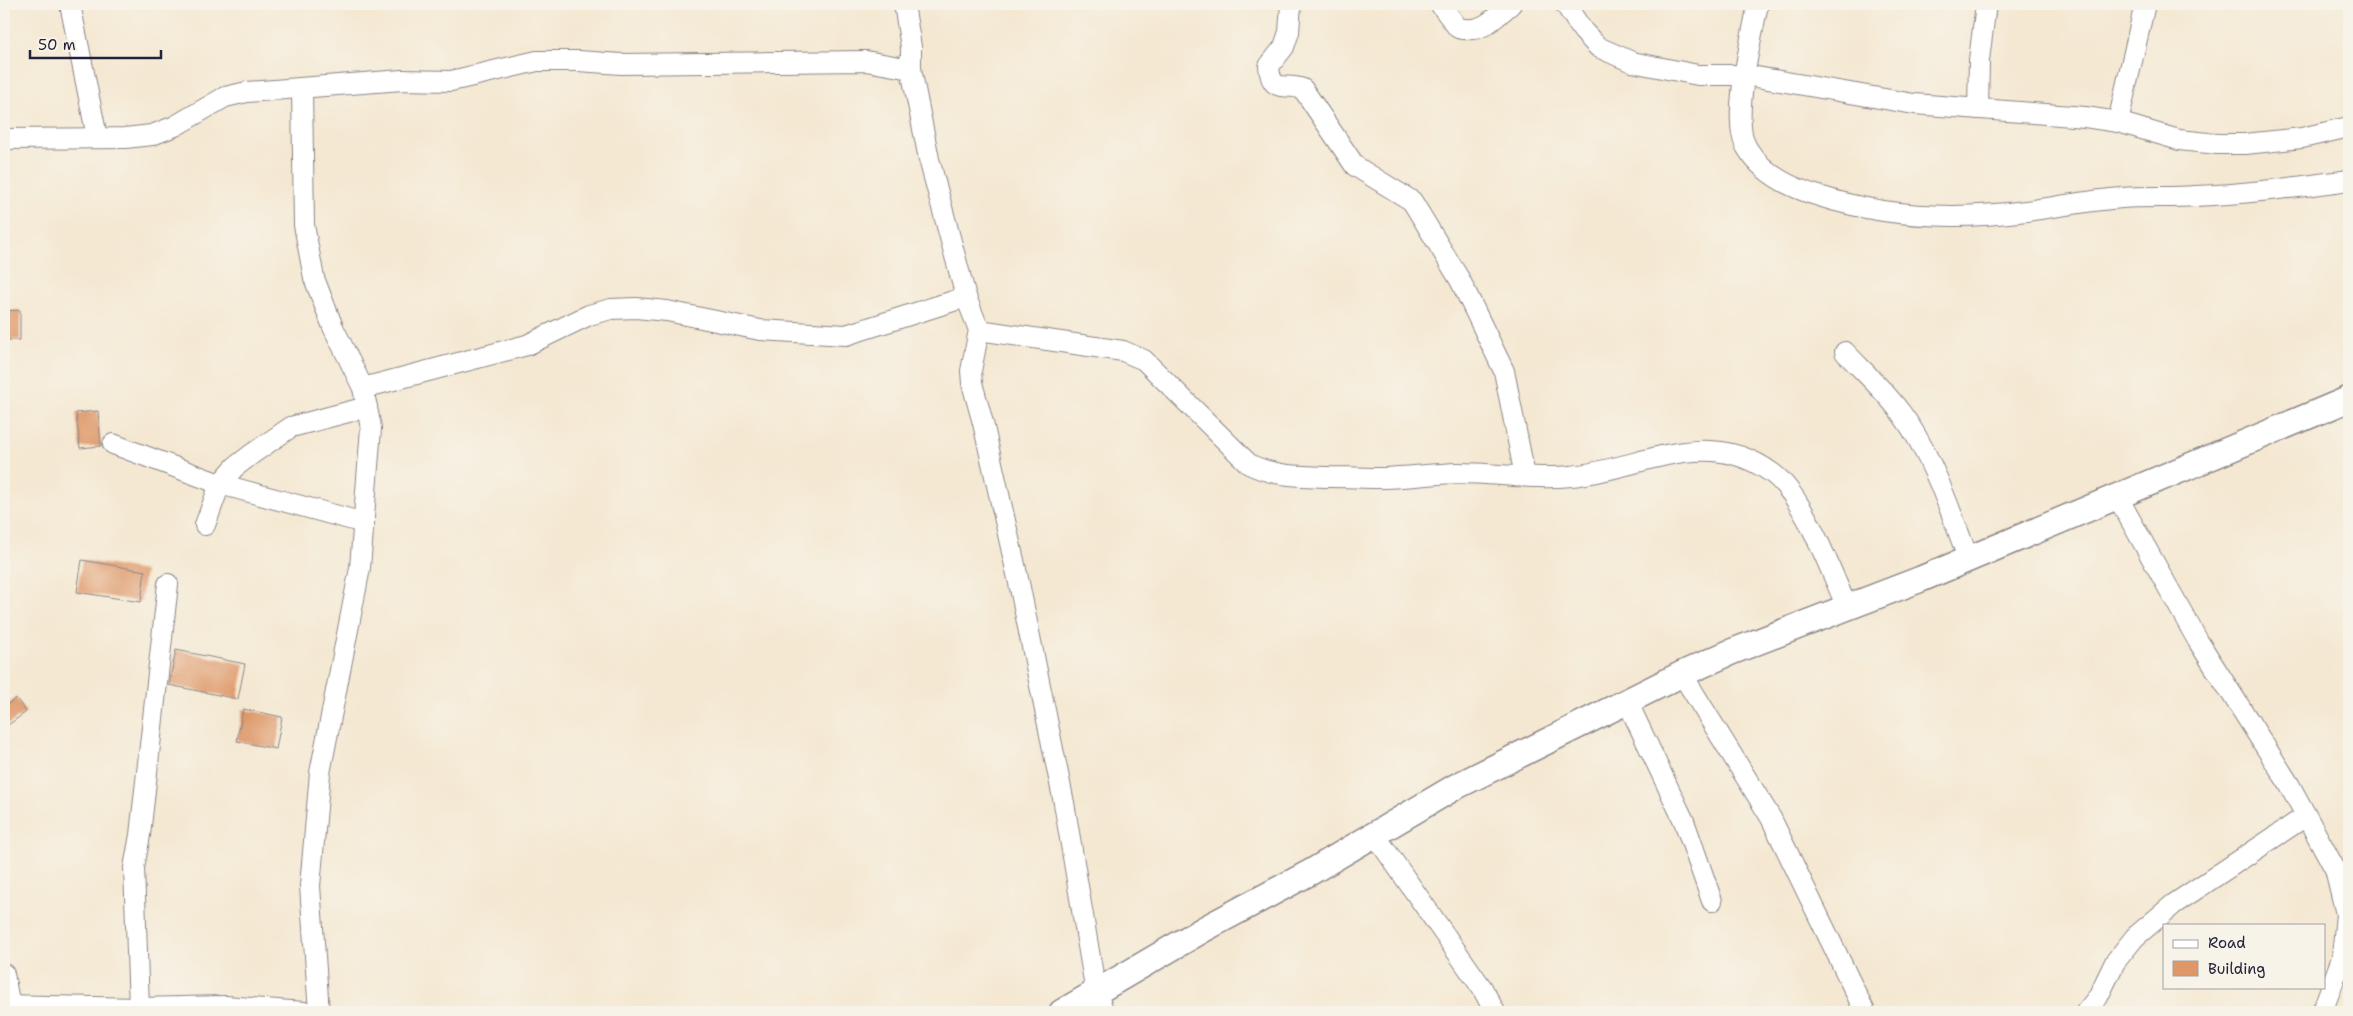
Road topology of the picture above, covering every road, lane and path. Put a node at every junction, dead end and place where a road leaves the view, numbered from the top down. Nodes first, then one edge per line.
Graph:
1 (70, 4) edge
2 (904, 4) edge
3 (1291, 4) edge
4 (1440, 4) edge
5 (1511, 4) edge
6 (1564, 4) edge
7 (1758, 4) edge
8 (1986, 4) edge
9 (2145, 4) edge
10 (911, 68) junction
11 (1745, 75) junction
12 (302, 89) junction
13 (1978, 109) junction
14 (2118, 122) junction
15 (2349, 127) edge
16 (97, 137) junction
17 (4, 139) edge
18 (2349, 180) edge
19 (966, 297) junction
20 (979, 330) junction
21 (1845, 352) dead end
22 (365, 397) junction
23 (2349, 399) edge
24 (114, 444) dead end
25 (1525, 476) junction
26 (220, 484) junction
27 (2117, 496) junction
28 (364, 523) junction
29 (205, 525) dead end
30 (1968, 558) junction
31 (168, 584) dead end
32 (1846, 607) junction
33 (1682, 674) junction
34 (1627, 701) junction
35 (2306, 816) junction
36 (1375, 835) junction
37 (1712, 900) dead end
38 (4, 974) edge
39 (1100, 1003) edge
40 (7, 1006) edge
41 (132, 1010) edge
42 (304, 1012) edge
43 (319, 1012) edge
44 (1062, 1012) edge
45 (1495, 1012) edge
46 (1865, 1012) edge
47 (2086, 1012) edge
48 (2322, 1012) edge

1 - 16 street
2 - 10 street
3 - 25 street
4 - 5 street
6 - 11 street
7 - 11 street
8 - 13 street
9 - 14 street
10 - 12 street
10 - 19 street
11 - 13 street
11 - 18 street
12 - 16 street
12 - 22 street
13 - 14 street
14 - 15 street
16 - 17 street
19 - 20 street
19 - 22 street
20 - 25 street
20 - 39 street
21 - 30 street
22 - 26 street
22 - 28 street
23 - 27 street
24 - 26 street
25 - 32 street
26 - 28 street
26 - 29 street
27 - 30 street
27 - 35 street
28 - 43 street
30 - 32 street
31 - 41 street
32 - 33 street
33 - 34 street
33 - 46 street
34 - 36 street
34 - 37 street
35 - 47 street
35 - 48 street
36 - 39 street
36 - 45 street
38 - 40 street
39 - 44 street
40 - 41 street
41 - 42 street

